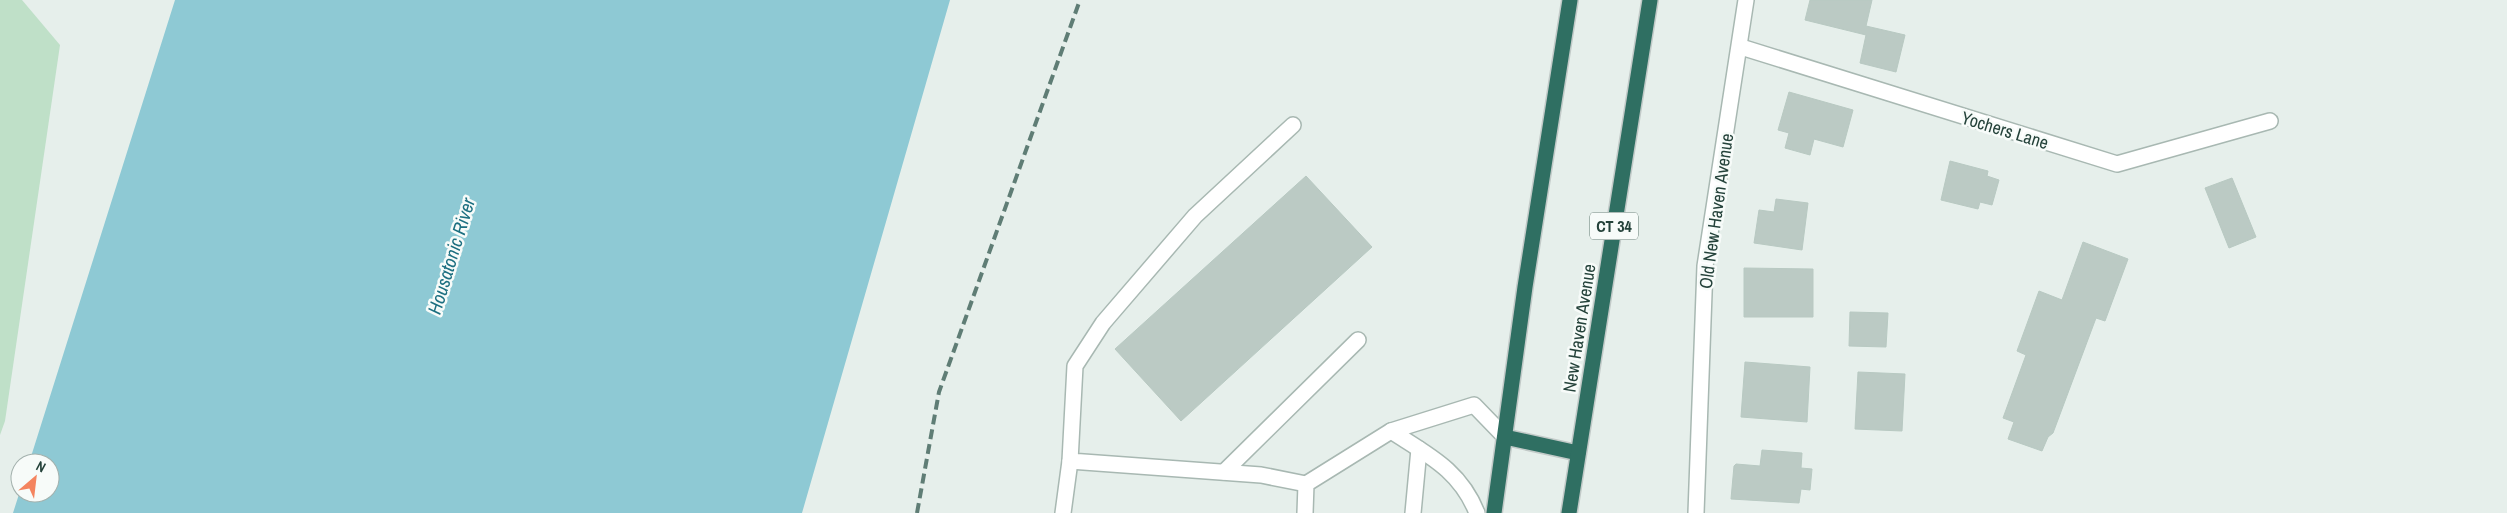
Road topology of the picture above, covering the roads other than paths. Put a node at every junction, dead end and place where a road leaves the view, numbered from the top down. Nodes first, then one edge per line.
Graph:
1 (1570, 0) edge
2 (1650, 0) edge
3 (1746, 0) edge
4 (1741, 47) junction
5 (2270, 121) dead end
6 (1293, 125) dead end
7 (1358, 340) dead end
8 (1391, 431) junction
9 (1505, 437) junction
10 (1419, 449) junction
11 (1578, 453) junction
12 (1070, 461) junction
13 (1224, 472) junction
14 (1306, 484) junction
15 (1063, 513) edge
16 (1305, 513) edge
17 (1413, 513) edge
18 (1477, 513) edge
19 (1494, 513) edge
20 (1569, 513) edge
21 (1696, 513) edge

1 - 9 highway
2 - 11 highway, New Haven Avenue / CT 34
3 - 4 street, Old New Haven Avenue
4 - 5 street, Yochers Lane
4 - 21 street, Old New Haven Avenue
6 - 12 street
7 - 13 street
8 - 9 street
8 - 10 street
8 - 14 street
9 - 11 highway
9 - 19 highway
10 - 17 street
10 - 18 street
11 - 20 highway, New Haven Avenue / CT 34
12 - 13 street
12 - 15 street
13 - 14 street
14 - 16 street

